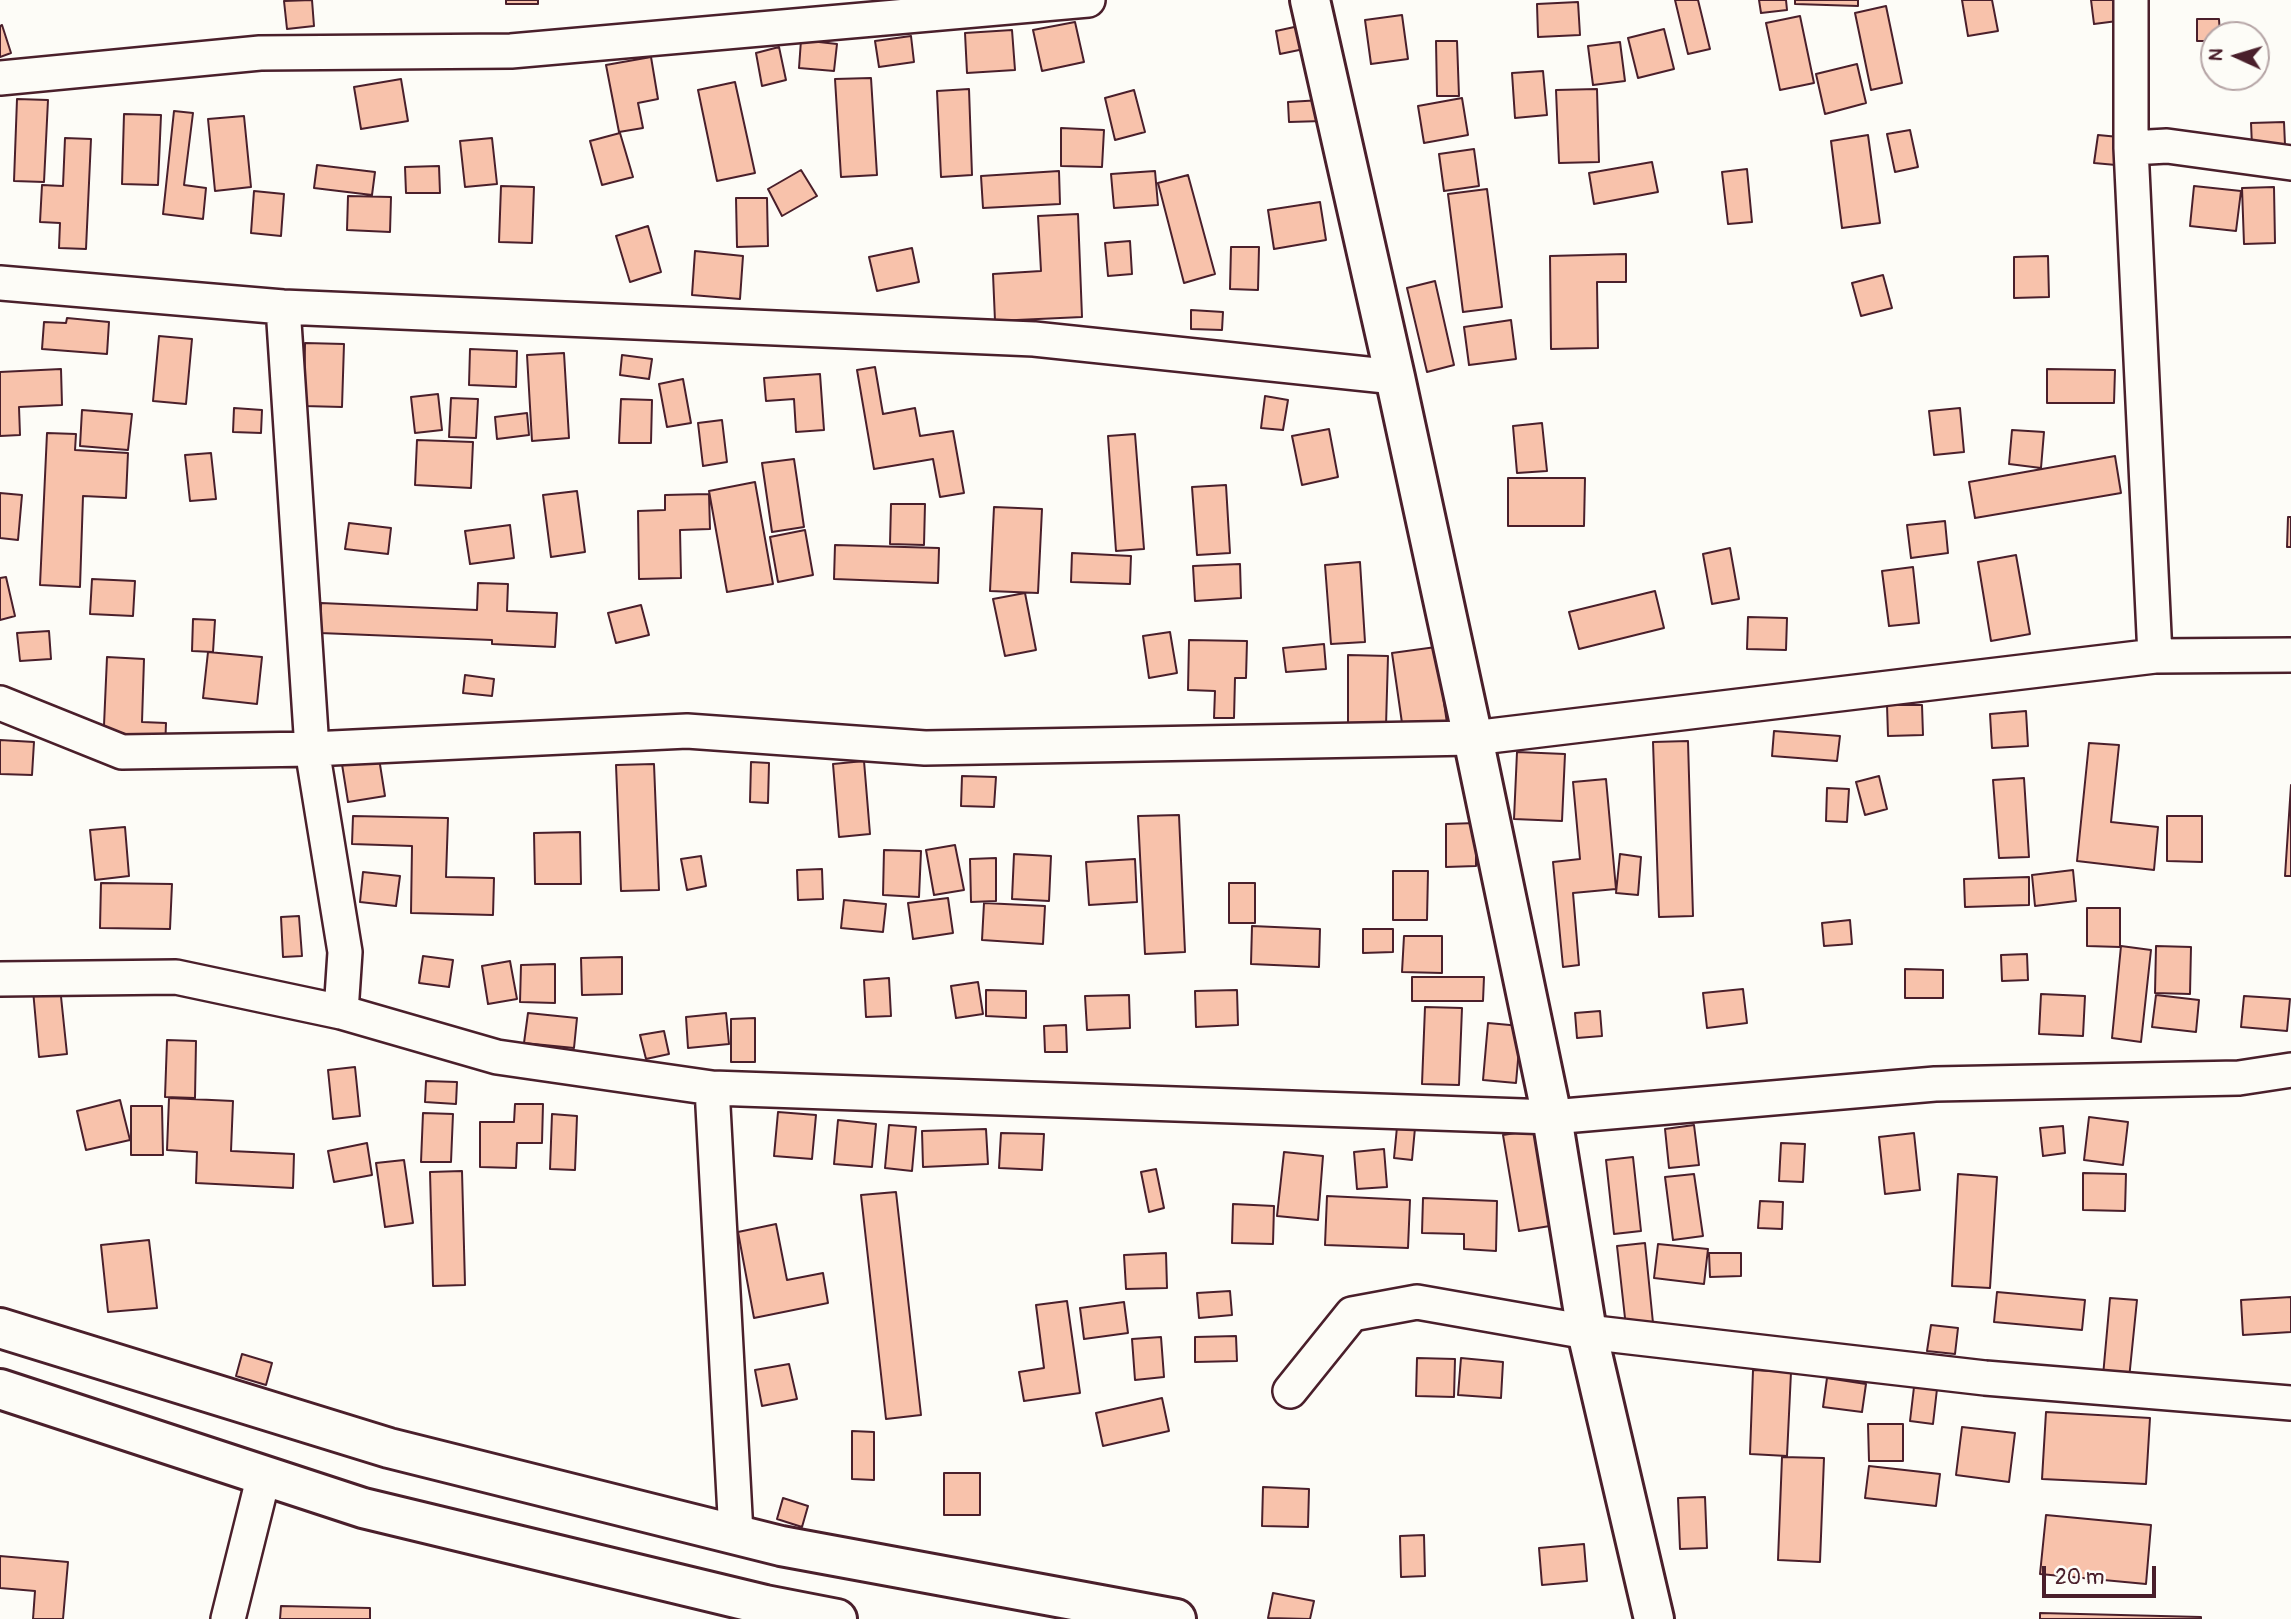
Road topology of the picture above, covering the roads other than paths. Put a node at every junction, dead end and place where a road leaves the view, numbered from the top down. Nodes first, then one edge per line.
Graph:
1 (1088, 0) edge
2 (1310, 0) edge
3 (2131, 0) edge
4 (0, 78) edge
5 (2131, 148) junction
6 (2291, 163) edge
7 (0, 283) edge
8 (283, 307) junction
9 (1395, 377) junction
10 (2291, 655) edge
11 (2155, 656) junction
12 (0, 704) edge
13 (1473, 738) junction
14 (312, 748) junction
15 (0, 979) edge
16 (341, 1012) junction
17 (2291, 1070) edge
18 (712, 1088) junction
19 (1552, 1117) junction
20 (0, 1328) edge
21 (1587, 1332) junction
22 (0, 1389) edge
23 (1290, 1391) dead end
24 (2291, 1403) edge
25 (264, 1475) junction
26 (736, 1534) junction
27 (228, 1619) edge
28 (837, 1619) edge
29 (1176, 1619) edge
30 (1654, 1619) edge

1 - 4 street
2 - 9 main road
3 - 5 street
5 - 6 street
5 - 11 street
7 - 8 street
8 - 9 street
8 - 14 street
9 - 13 main road
10 - 11 street
11 - 13 street
12 - 14 street
13 - 14 street
13 - 19 main road
14 - 16 street
15 - 16 street
16 - 18 street
17 - 19 street
18 - 19 street
18 - 26 street
19 - 21 main road
20 - 26 main road
21 - 23 street
21 - 24 street
21 - 30 main road
22 - 25 main road
25 - 27 street
25 - 28 main road
26 - 29 main road

